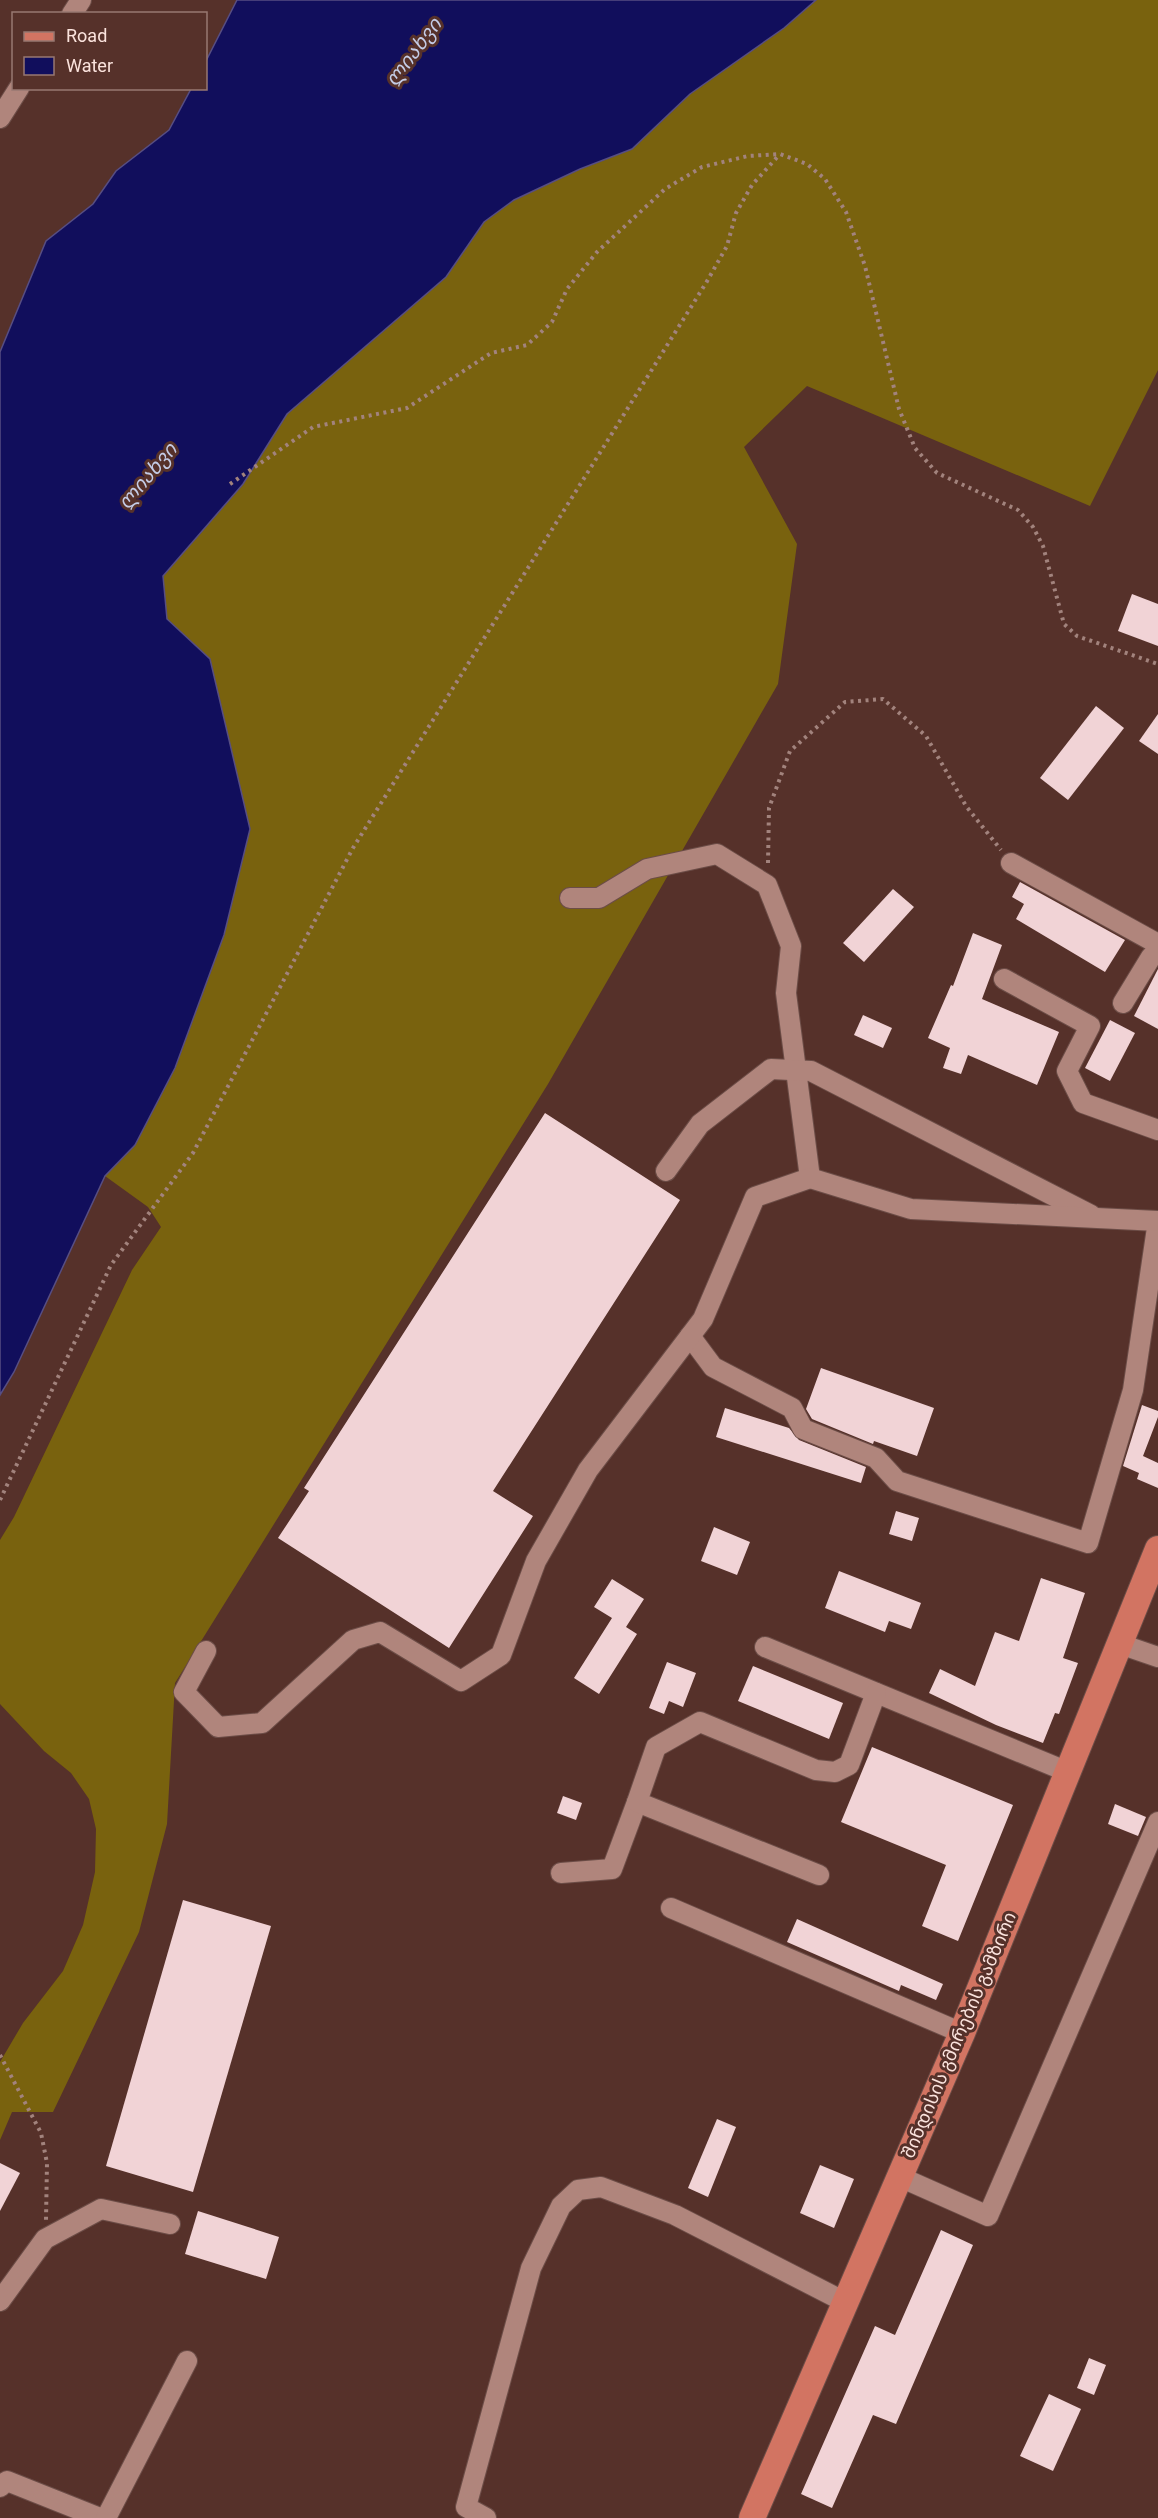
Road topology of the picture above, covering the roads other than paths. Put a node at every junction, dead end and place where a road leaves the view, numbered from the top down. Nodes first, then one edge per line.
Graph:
1 (17, 90) edge
2 (2, 110) edge
3 (1011, 863) road end
4 (570, 898) dead end
5 (1156, 953) edge
6 (1004, 979) dead end
7 (1123, 1003) dead end
8 (795, 1070) junction
9 (1158, 1130) edge
10 (666, 1171) dead end
11 (810, 1178) junction
12 (1099, 1219) junction
13 (1158, 1221) edge
14 (690, 1336) junction
15 (1158, 1549) edge
16 (1120, 1644) junction
17 (765, 1647) dead end
18 (206, 1651) dead end
19 (1158, 1657) edge
20 (876, 1693) junction
21 (1068, 1772) junction
22 (637, 1802) junction
23 (1158, 1822) edge
24 (561, 1873) dead end
25 (819, 1875) dead end
26 (671, 1908) dead end
27 (962, 2032) junction
28 (900, 2176) junction
29 (170, 2224) dead end
30 (0, 2301) edge
31 (845, 2302) junction
32 (187, 2361) dead end
33 (0, 2487) edge
34 (100, 2518) edge
35 (106, 2518) edge
36 (486, 2518) edge
37 (752, 2518) edge

1 - 2 street
3 - 5 street
4 - 8 street
5 - 7 street
6 - 9 street
8 - 10 street
8 - 11 street
8 - 12 street
11 - 12 street
11 - 14 street
12 - 13 street
13 - 14 street
14 - 18 street
15 - 16 main road, შინდისის გმირების გამზირი
16 - 19 street
16 - 21 main road, შინდისის გმირების გამზირი
17 - 20 street
20 - 21 street
20 - 22 street
21 - 27 main road, შინდისის გმირების გამზირი
22 - 24 street
22 - 25 street
23 - 28 street
26 - 27 street
27 - 28 main road, შინდისის გმირების გამზირი
28 - 31 main road, შინდისის გმირების გამზირი
29 - 30 street
31 - 36 street
31 - 37 main road, შინდისის გმირების გამზირი
32 - 35 street
33 - 34 street

